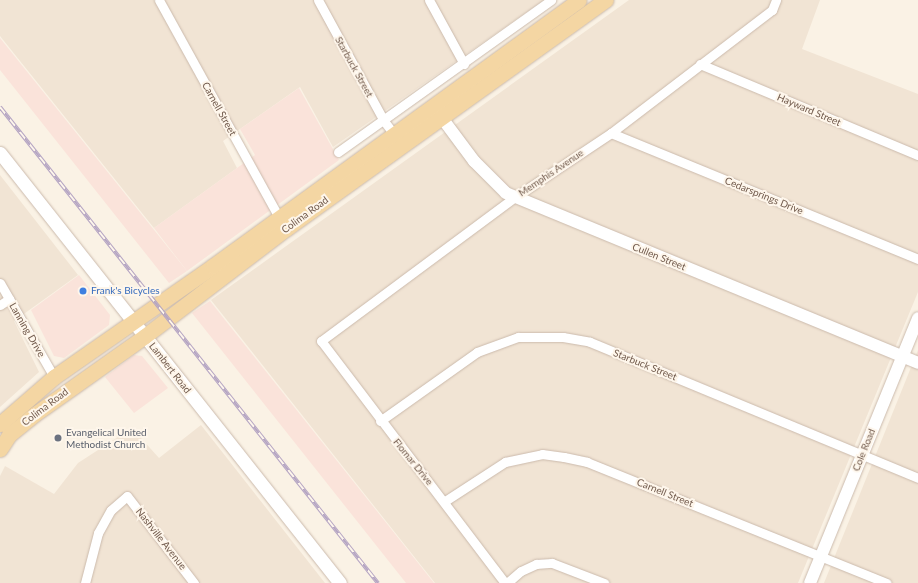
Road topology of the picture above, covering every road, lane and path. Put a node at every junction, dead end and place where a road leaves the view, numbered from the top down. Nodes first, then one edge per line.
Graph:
1 (159, 0) edge
2 (318, 0) edge
3 (429, 0) edge
4 (579, 0) edge
5 (606, 0) edge
6 (776, 0) edge
7 (546, 2) edge
8 (464, 64) junction
9 (700, 64) junction
10 (434, 105) junction
11 (442, 118) junction
12 (384, 121) junction
13 (393, 133) junction
14 (610, 133) junction
15 (402, 145) junction
16 (338, 152) dead end
17 (0, 153) edge
18 (918, 155) edge
19 (515, 197) junction
20 (283, 222) junction
21 (918, 259) edge
22 (0, 283) edge
23 (9, 299) junction
24 (0, 305) edge
25 (918, 318) edge
26 (132, 321) junction
27 (145, 336) junction
28 (321, 341) joint
29 (903, 357) junction
30 (918, 363) edge
31 (54, 377) junction
32 (380, 420) junction
33 (3, 427) edge
34 (0, 449) edge
35 (862, 455) junction
36 (918, 478) edge
37 (445, 501) junction
38 (820, 556) junction
39 (85, 583) edge
40 (194, 583) edge
41 (340, 583) edge
42 (506, 583) edge
43 (604, 583) edge
44 (810, 583) edge
45 (886, 583) edge

1 - 20 street, Carnell Street
2 - 12 street, Starbuck Street
3 - 8 street
4 - 10 main road, Colima Road
5 - 11 main road, Colima Road
6 - 9 street, Memphis Avenue
7 - 8 street
8 - 12 street
9 - 14 street, Memphis Avenue
9 - 18 street, Hayward Street
10 - 11 street, Cullen Street
10 - 13 main road, Colima Road
11 - 15 main road, Colima Road
11 - 19 street, Cullen Street
12 - 13 street, Starbuck Street
12 - 16 street
13 - 15 main road
13 - 20 main road, Colima Road
14 - 19 street, Memphis Avenue
14 - 21 street, Cedarsprings Drive
15 - 20 main road, Colima Road
17 - 26 main road, Lambert Road
19 - 28 street, Memphis Avenue
19 - 29 street, Cullen Street
20 - 26 main road, Colima Road
20 - 27 main road, Colima Road
22 - 23 street, Lanning Drive
23 - 24 street
23 - 31 street, Lanning Drive
25 - 29 street, Cole Road
26 - 27 main road, Lambert Road
26 - 31 main road, Colima Road
27 - 33 main road, Colima Road
27 - 41 main road, Lambert Road
28 - 32 street, Flomar Drive
29 - 30 street, Cullen Street
29 - 35 street, Cole Road
31 - 33 main road, Colima Road
32 - 35 street, Starbuck Street
32 - 37 street, Flomar Drive
33 - 34 main road
35 - 36 street, Starbuck Street
35 - 38 street, Cole Road
37 - 38 street, Carnell Street
37 - 42 street, Flomar Drive
38 - 44 street, Cole Road
38 - 45 street, Carnell Street
39 - 40 street, Nashville Avenue
42 - 43 street

